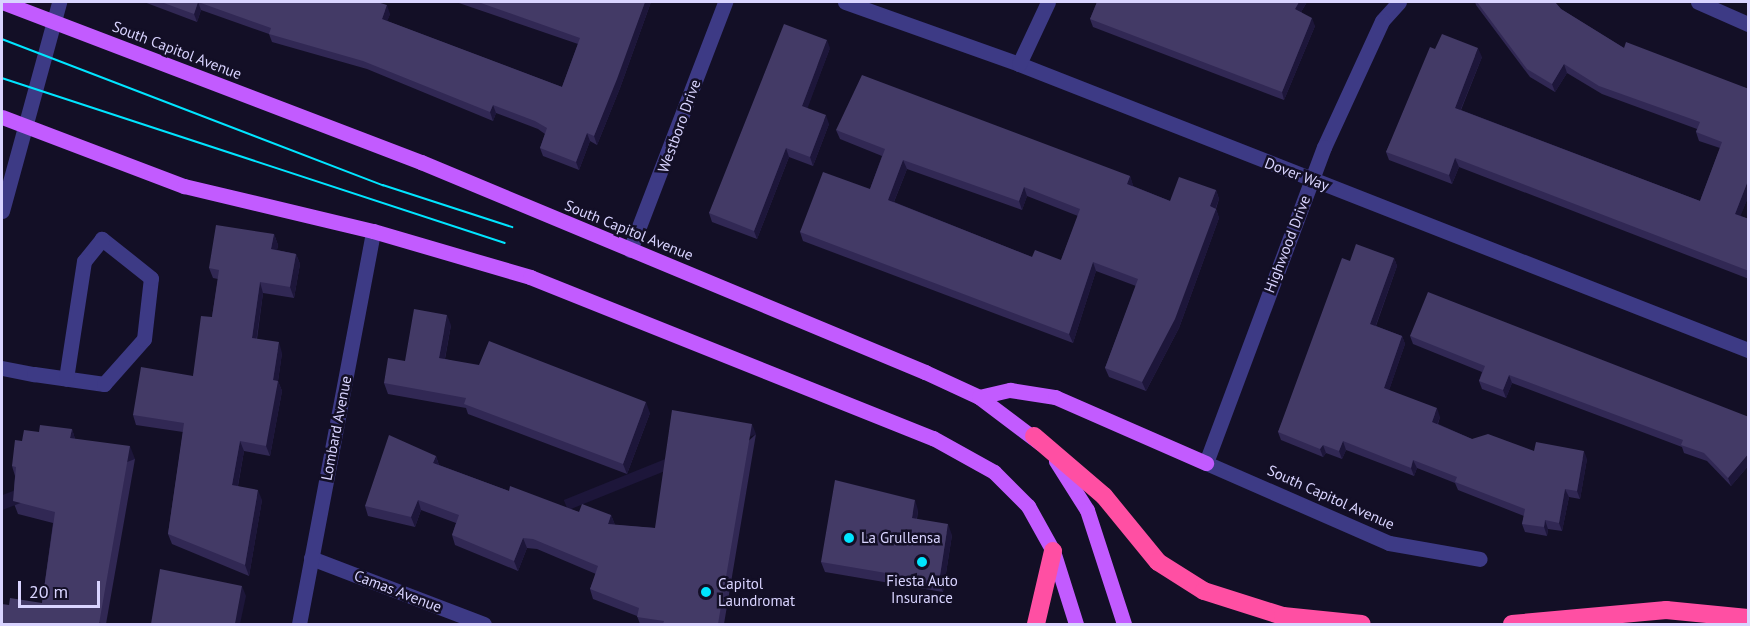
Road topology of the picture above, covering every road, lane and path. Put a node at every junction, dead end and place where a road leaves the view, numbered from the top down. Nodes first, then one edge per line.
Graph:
1 (2, 2) edge
2 (59, 2) edge
3 (725, 2) edge
4 (845, 2) edge
5 (1048, 2) edge
6 (1399, 2) edge
7 (1698, 2) edge
8 (53, 21) junction
9 (1749, 24) edge
10 (1019, 64) junction
11 (2, 117) edge
12 (22, 124) junction
13 (1312, 180) junction
14 (2, 211) edge
15 (373, 231) junction
16 (630, 250) junction
17 (1749, 350) edge
18 (2, 368) edge
19 (66, 378) junction
20 (979, 397) junction
21 (1034, 436) junction
22 (1206, 463) junction
23 (1053, 551) junction
24 (311, 558) junction
25 (1480, 559) dead end
26 (1749, 618) edge
27 (299, 624) edge
28 (484, 624) edge
29 (1036, 624) edge
30 (1076, 624) edge
31 (1124, 624) edge
32 (1362, 624) edge
33 (1512, 624) edge

1 - 8 main road, South Capitol Avenue
2 - 8 street
3 - 16 street, Westboro Drive
4 - 10 street, Dover Way
5 - 10 street
6 - 13 street, Highwood Drive
7 - 9 street
8 - 12 street
8 - 16 main road, South Capitol Avenue
10 - 13 street, Dover Way
11 - 12 main road
12 - 14 street
12 - 15 main road
13 - 17 street, Dover Way
13 - 22 street, Highwood Drive
15 - 23 main road
15 - 24 street, Lombard Avenue
16 - 20 main road, South Capitol Avenue
18 - 19 street
19 - 19 street
20 - 21 main road, South Capitol Avenue
20 - 22 main road
21 - 31 main road, South Capitol Avenue
21 - 32 highway
22 - 25 street, South Capitol Avenue
23 - 29 highway
23 - 30 main road
24 - 27 street, Lombard Avenue
24 - 28 street, Camas Avenue
26 - 33 highway

